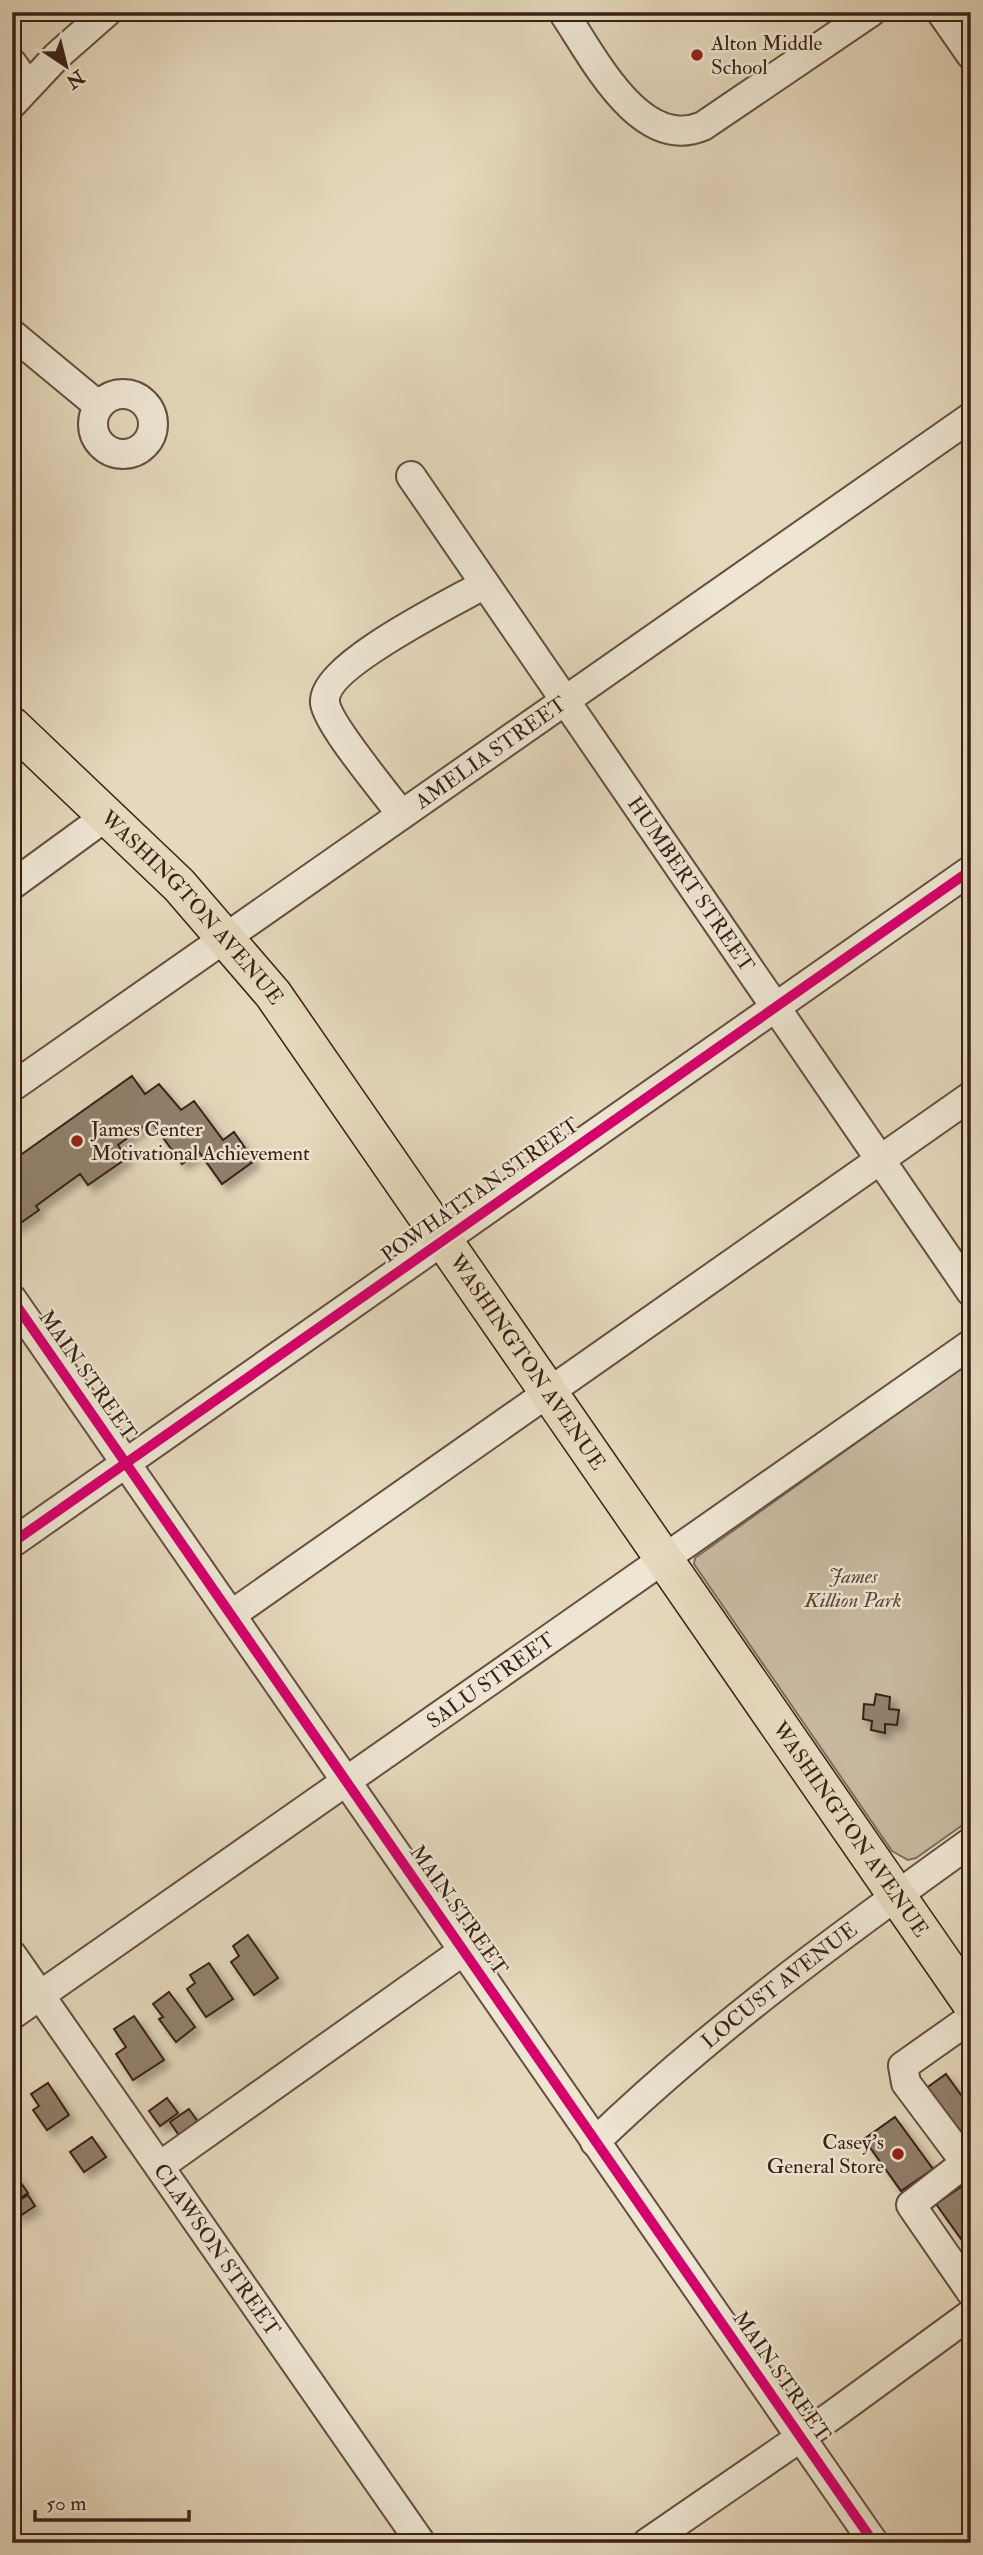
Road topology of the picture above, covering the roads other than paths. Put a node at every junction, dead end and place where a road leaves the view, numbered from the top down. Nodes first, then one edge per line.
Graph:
1 (107, 12) edge
2 (563, 12) edge
3 (871, 12) edge
4 (940, 12) edge
5 (971, 55) edge
6 (12, 63) edge
7 (20, 95) edge
8 (12, 334) edge
9 (99, 406) dead end
10 (971, 417) edge
11 (411, 476) dead end
12 (485, 584) junction
13 (565, 700) junction
14 (12, 726) edge
15 (401, 814) junction
16 (108, 816) junction
17 (971, 870) edge
18 (12, 885) edge
19 (225, 936) junction
20 (774, 1006) junction
21 (12, 1087) edge
22 (971, 1096) edge
23 (879, 1158) junction
24 (442, 1241) junction
25 (971, 1292) edge
26 (12, 1298) edge
27 (971, 1344) edge
28 (548, 1393) junction
29 (127, 1464) junction
30 (12, 1543) edge
31 (662, 1559) junction
32 (231, 1615) junction
33 (346, 1782) junction
34 (971, 1842) edge
35 (896, 1896) junction
36 (463, 1951) junction
37 (12, 1955) edge
38 (41, 1995) junction
39 (971, 2003) edge
40 (12, 2015) edge
41 (971, 2018) edge
42 (596, 2142) junction
43 (160, 2166) junction
44 (968, 2166) edge
45 (971, 2292) edge
46 (971, 2314) edge
47 (800, 2436) junction
48 (421, 2543) edge
49 (647, 2543) edge
50 (874, 2543) edge

1 - 7 street
2 - 3 street
4 - 5 street
6 - 7 street
8 - 9 street
10 - 13 street, AMELIA STREET
11 - 12 street, HUMBERT STREET
12 - 13 street, HUMBERT STREET
12 - 15 street
13 - 15 street, AMELIA STREET
13 - 20 street, HUMBERT STREET
14 - 16 main road, WASHINGTON AVENUE
15 - 19 street, AMELIA STREET
16 - 18 street
16 - 19 main road, WASHINGTON AVENUE
17 - 20 street, POWHATTAN STREET
19 - 21 street, AMELIA STREET
19 - 24 main road, WASHINGTON AVENUE
20 - 23 street, HUMBERT STREET
20 - 24 street, POWHATTAN STREET
22 - 23 street
23 - 25 street, HUMBERT STREET
23 - 28 street
24 - 28 main road, WASHINGTON AVENUE
24 - 29 street, POWHATTAN STREET
26 - 29 street, MAIN STREET
27 - 31 street, SALU STREET
28 - 31 main road, WASHINGTON AVENUE
28 - 32 street
29 - 30 street, POWHATTAN STREET
29 - 32 street, MAIN STREET
31 - 33 street, SALU STREET
31 - 35 main road, WASHINGTON AVENUE
32 - 33 street, MAIN STREET
33 - 36 street, MAIN STREET
33 - 38 street, SALU STREET
34 - 35 street, LOCUST AVENUE
35 - 39 main road, WASHINGTON AVENUE
35 - 42 street, LOCUST AVENUE
36 - 42 street, MAIN STREET
36 - 43 street
37 - 38 street, CLAWSON STREET
38 - 40 street, SALU STREET
38 - 43 street, CLAWSON STREET
41 - 44 street
42 - 47 street, MAIN STREET
43 - 48 street, CLAWSON STREET
44 - 45 street
46 - 47 street
47 - 49 street
47 - 50 street, MAIN STREET

